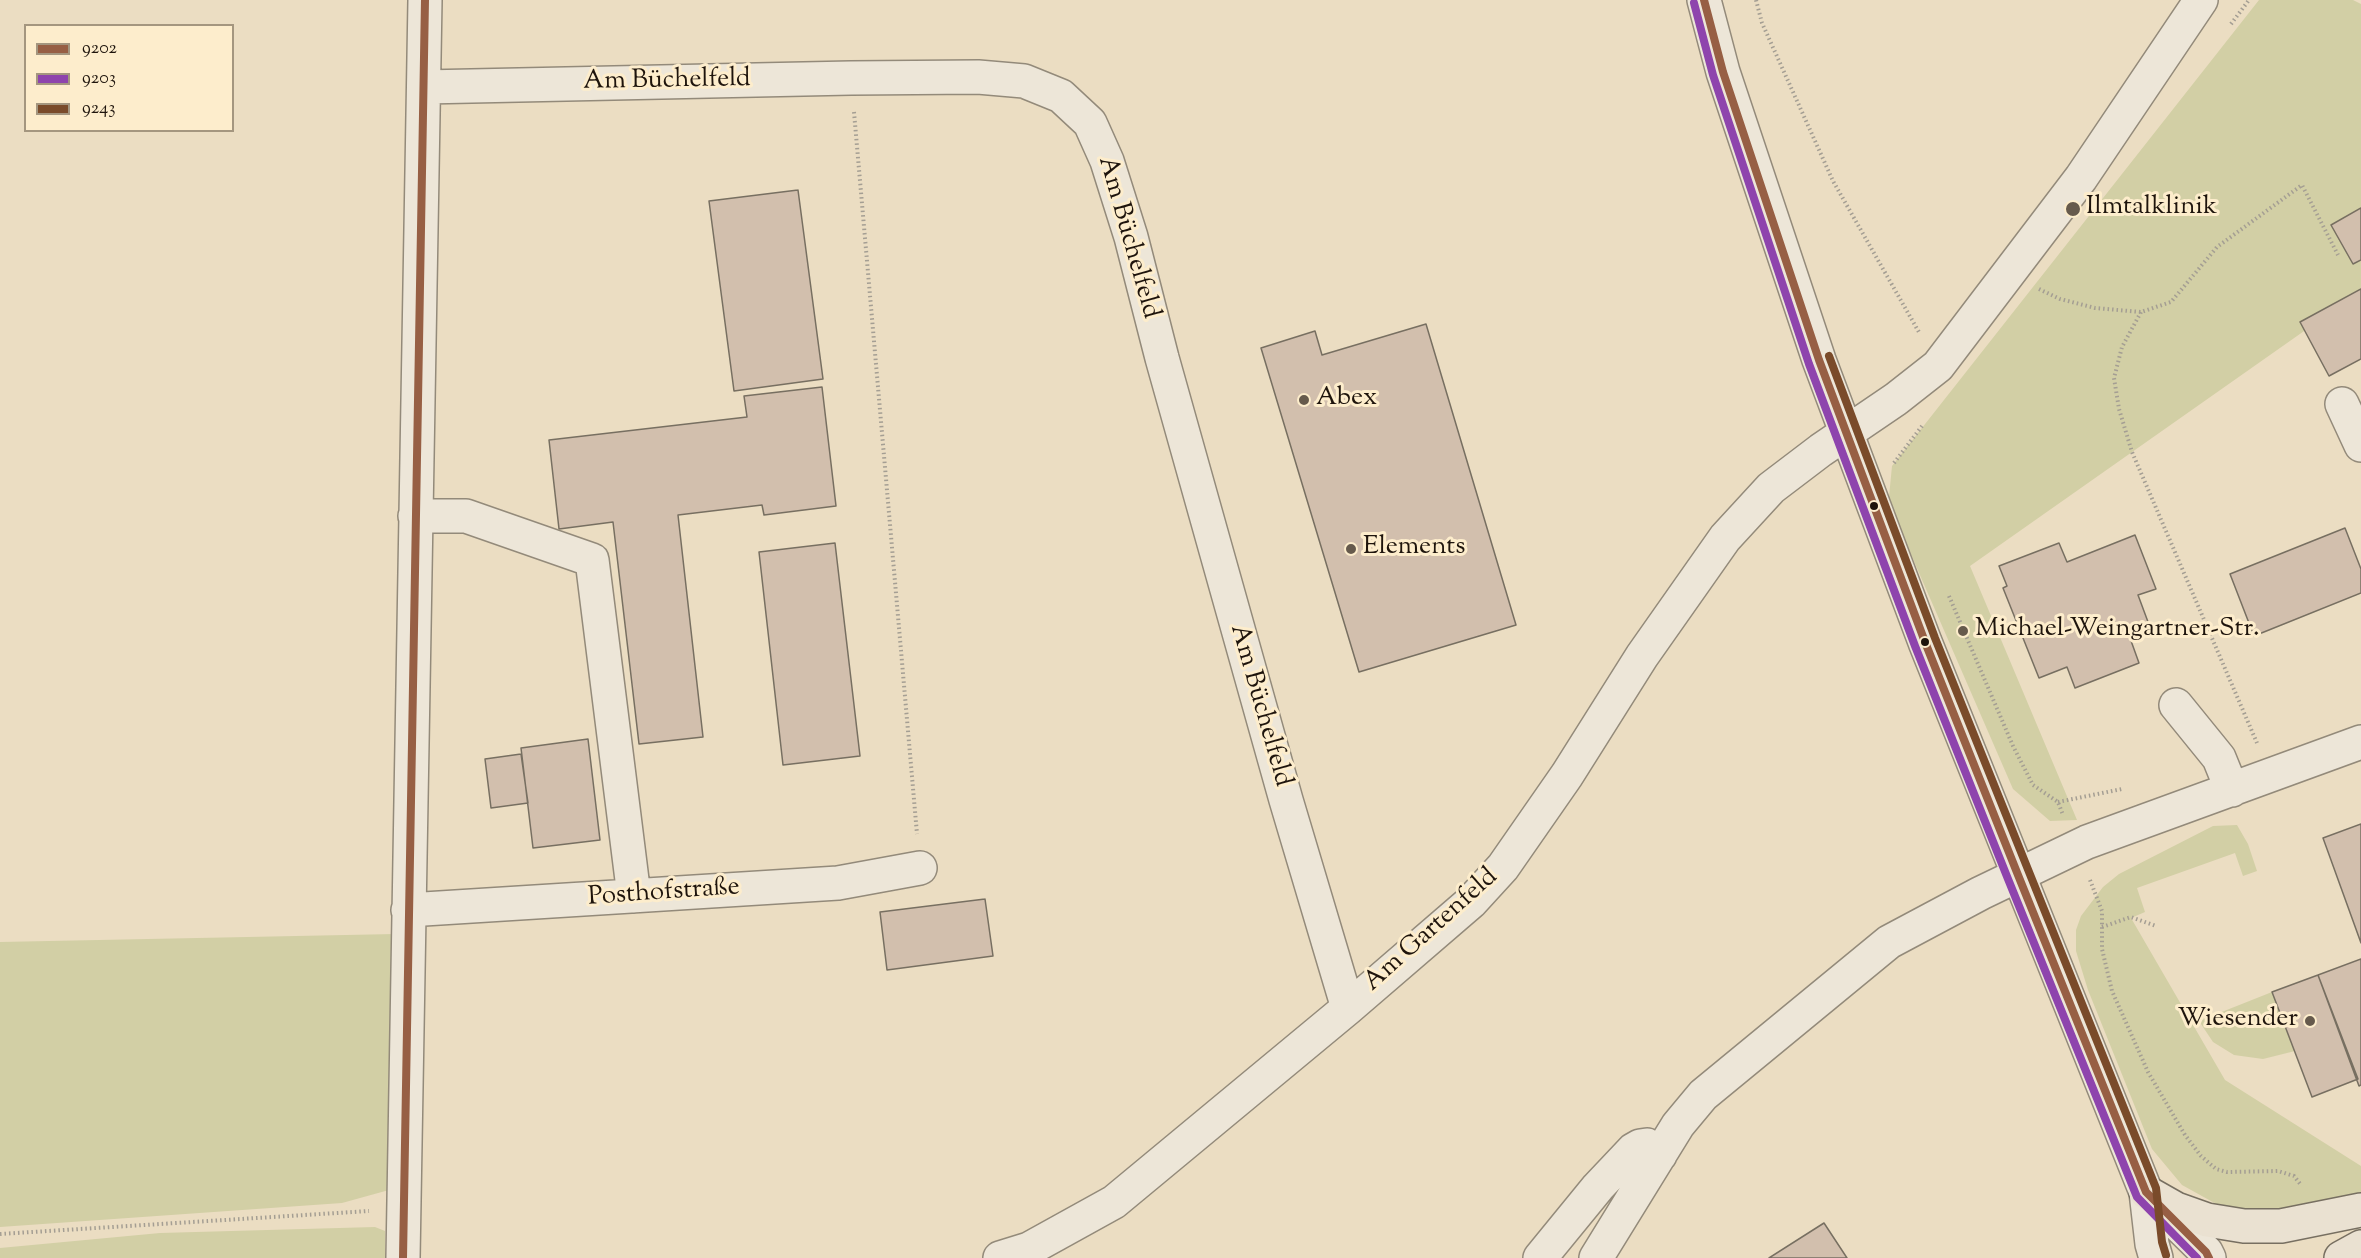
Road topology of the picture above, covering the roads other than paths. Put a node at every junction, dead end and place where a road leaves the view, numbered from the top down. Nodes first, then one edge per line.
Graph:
1 (425, 0) edge
2 (1704, 0) edge
3 (2201, 0) edge
4 (424, 87) junction
5 (2342, 404) dead end
6 (1846, 432) junction
7 (2361, 445) edge
8 (415, 516) junction
9 (2176, 705) dead end
10 (2361, 742) edge
11 (2232, 790) junction
12 (920, 868) road end
13 (2018, 875) junction
14 (634, 896) junction
15 (408, 910) junction
16 (1348, 1008) junction
17 (1660, 1155) junction
18 (2146, 1192) junction
19 (2361, 1210) edge
20 (2361, 1247) edge
21 (403, 1258) edge
22 (1000, 1258) edge
23 (1540, 1258) edge
24 (1596, 1258) edge
25 (2156, 1258) edge
26 (2209, 1258) edge
27 (2342, 1258) edge

1 - 4 street
2 - 6 street
3 - 6 street, Am Gartenfeld
4 - 8 street
4 - 16 street, Am Büchelfeld
5 - 7 street
6 - 13 street
6 - 16 street, Am Gartenfeld
8 - 14 street
8 - 15 street
9 - 11 street
10 - 11 street
11 - 13 street
12 - 14 street, Posthofstraße
13 - 17 street
13 - 18 street
14 - 15 street, Posthofstraße
15 - 21 street
16 - 22 street, Am Gartenfeld
17 - 23 street
17 - 24 street
18 - 19 main road
18 - 25 street
18 - 26 street
20 - 27 main road

